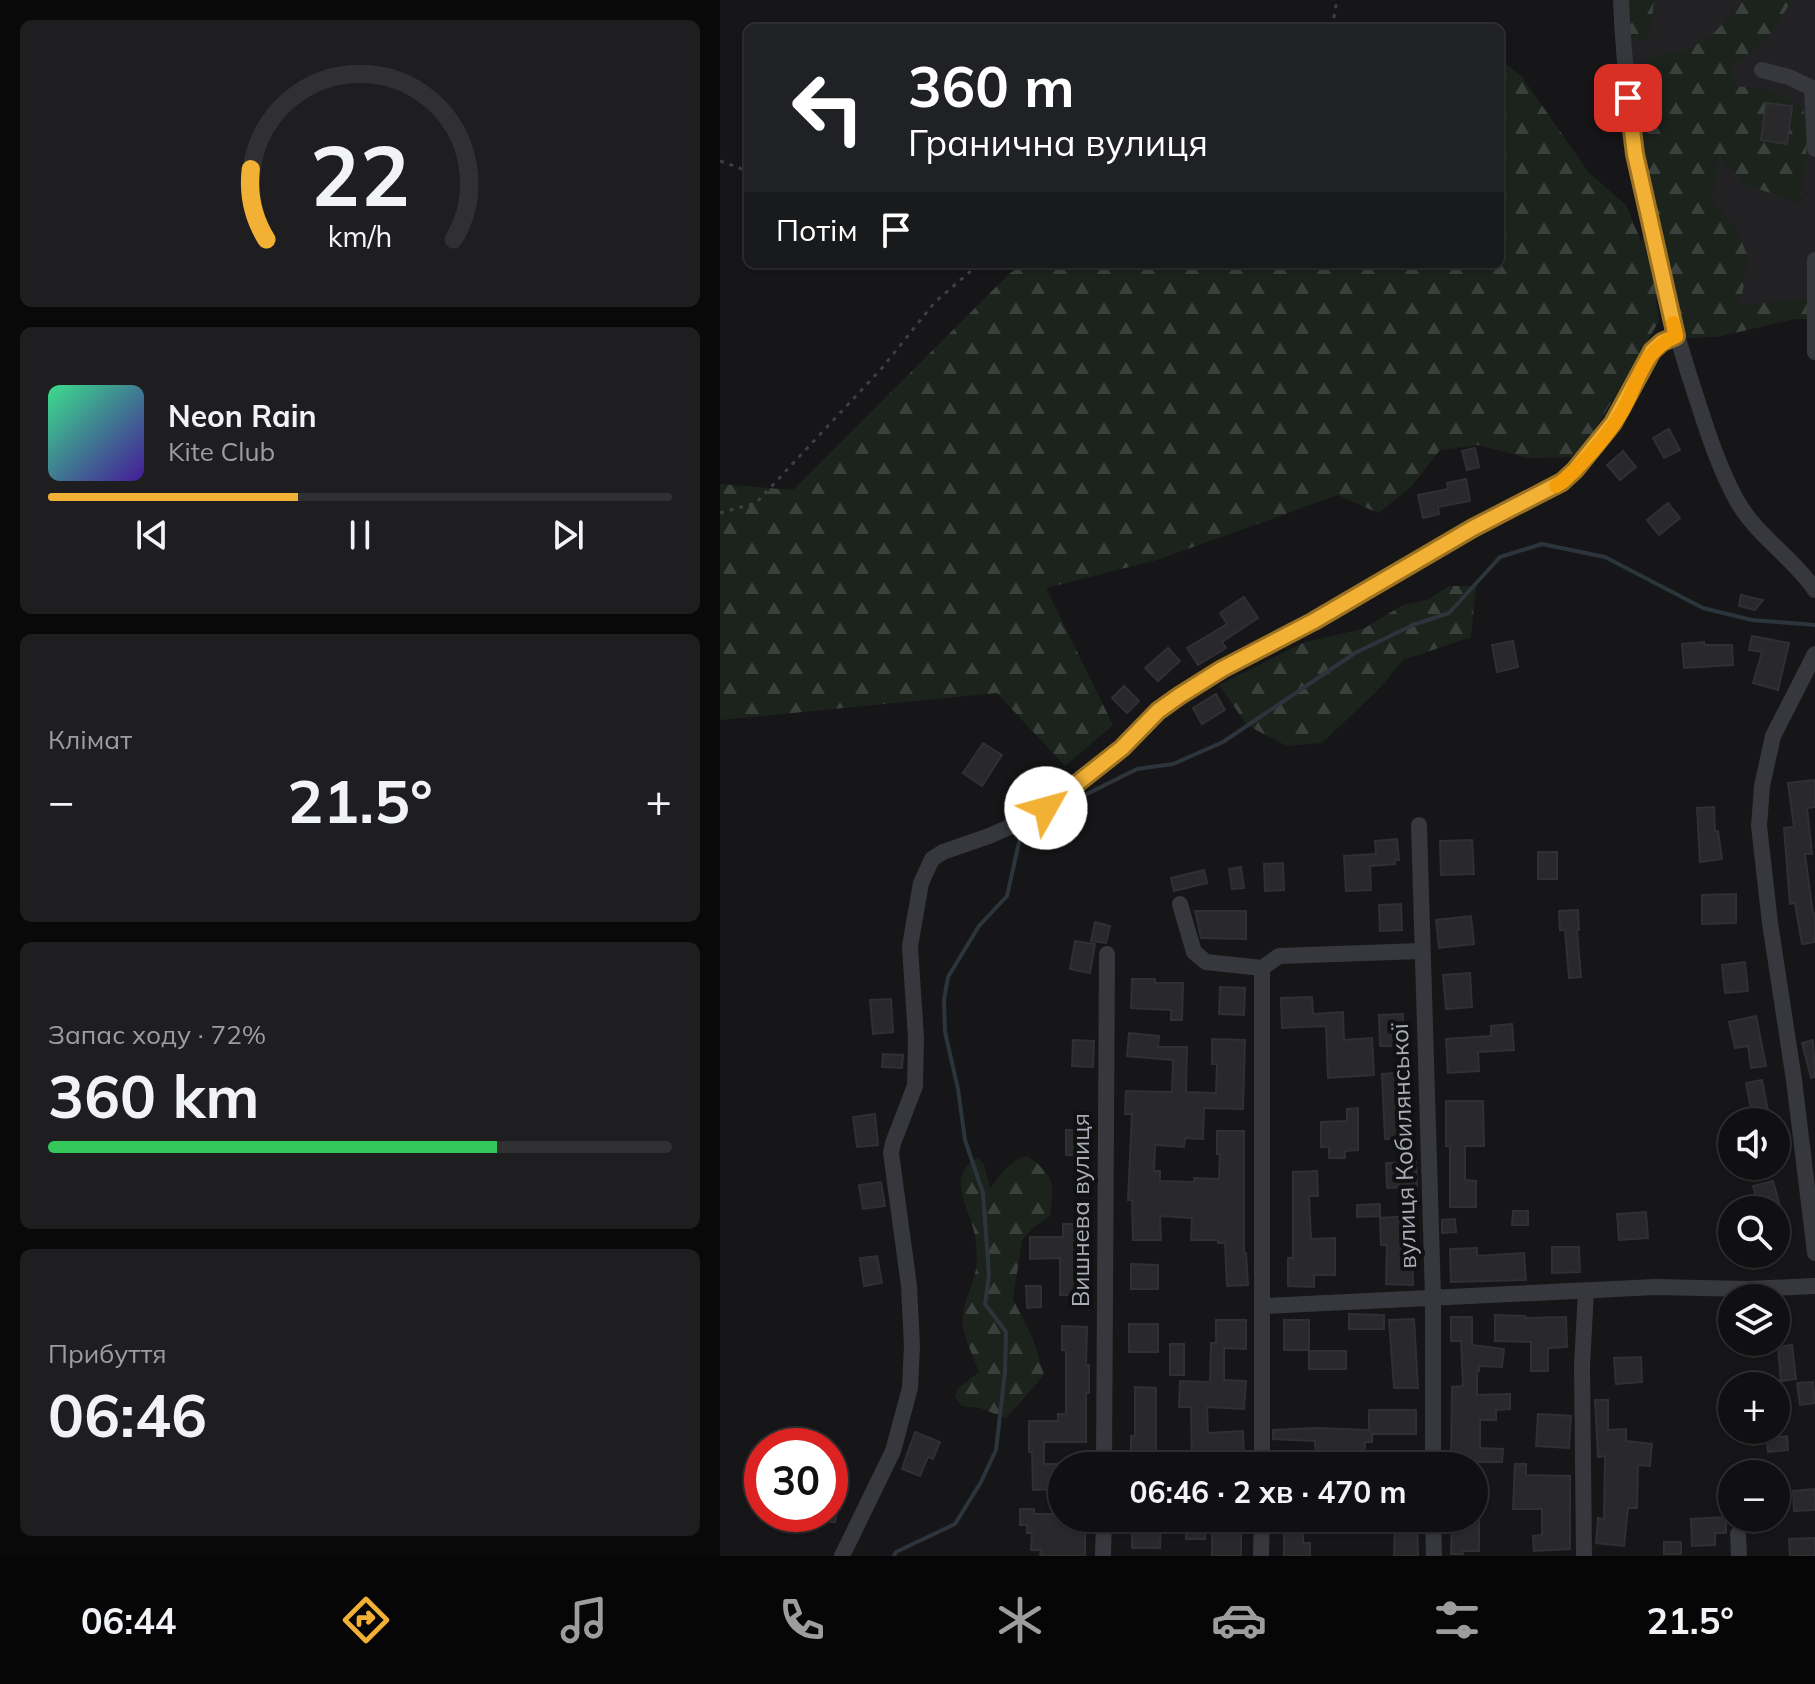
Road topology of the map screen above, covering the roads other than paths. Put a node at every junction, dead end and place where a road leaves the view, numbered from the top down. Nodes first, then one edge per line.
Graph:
1 (1621, 0) edge
2 (1762, 70) dead end
3 (1813, 88) edge
4 (1815, 149) edge
5 (1815, 260) edge
6 (1676, 336) junction
7 (1815, 352) edge
8 (1815, 590) edge
9 (1815, 654) edge
10 (1419, 825) dead end
11 (1180, 904) dead end
12 (1421, 951) junction
13 (1107, 954) dead end
14 (1262, 968) junction
15 (1814, 1234) edge
16 (1815, 1253) edge
17 (1815, 1286) edge
18 (1586, 1291) junction
19 (1433, 1296) junction
20 (1264, 1306) junction
21 (1104, 1452) edge
22 (1262, 1452) edge
23 (1433, 1452) edge
24 (1104, 1532) edge
25 (1262, 1532) edge
26 (1433, 1532) edge
27 (1738, 1534) dead end
28 (842, 1556) edge
29 (1103, 1556) edge
30 (1261, 1556) edge
31 (1434, 1556) edge
32 (1584, 1556) edge
33 (1739, 1556) edge

1 - 6 street
2 - 3 street
3 - 4 street
5 - 7 street
6 - 8 street
6 - 28 street
9 - 15 street
10 - 12 street, вулиця Кобилянської
11 - 14 street
12 - 14 street
12 - 19 street, вулиця Кобилянської
13 - 21 street, Вишнева вулиця
14 - 20 street
15 - 16 street
17 - 18 street
18 - 19 street
18 - 32 street
19 - 20 street
19 - 23 street, вулиця Кобилянської
20 - 22 street
24 - 29 street
25 - 30 street
26 - 31 street
27 - 33 street

